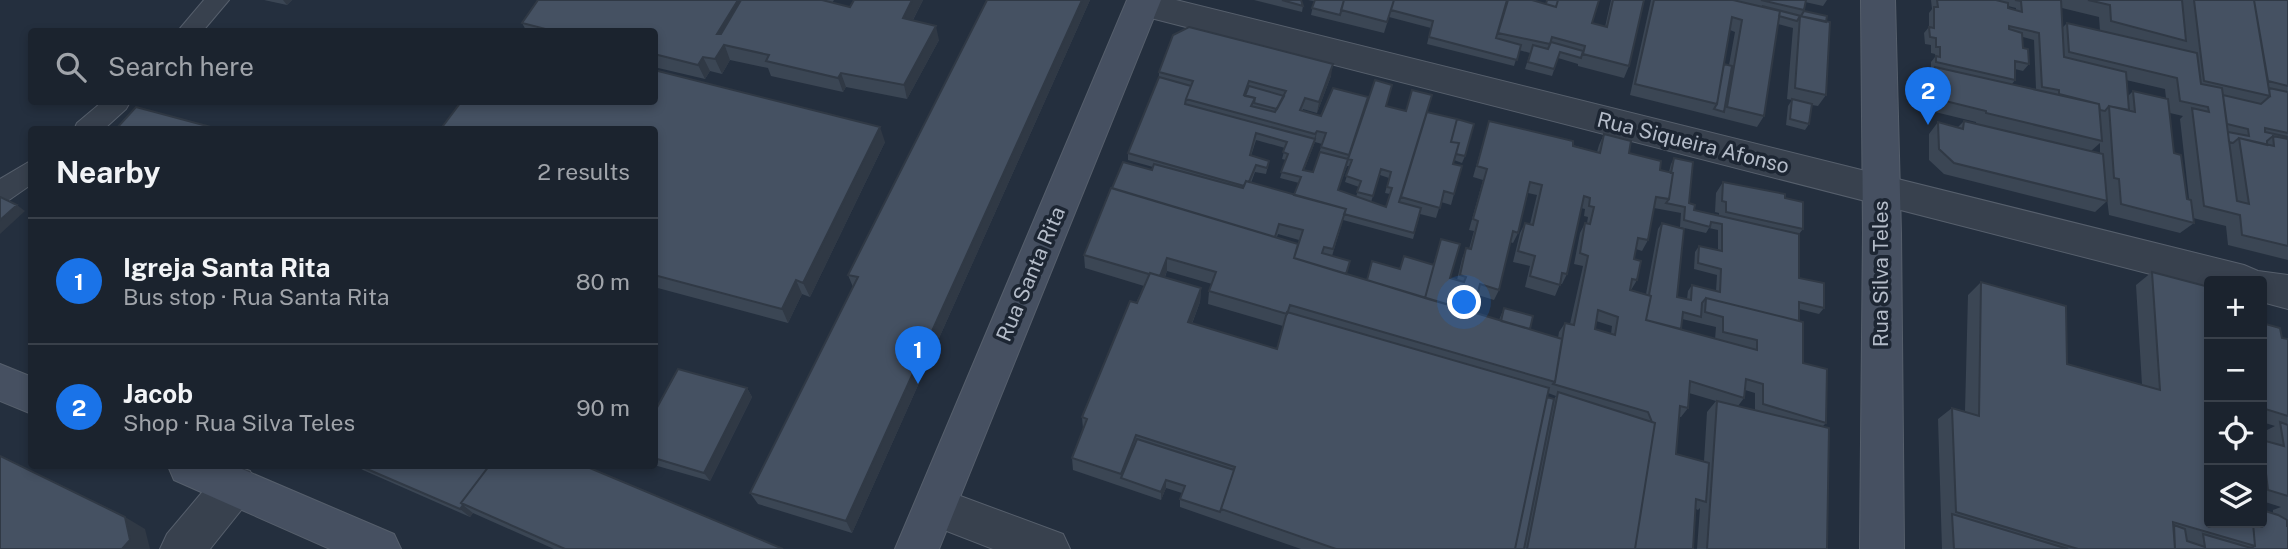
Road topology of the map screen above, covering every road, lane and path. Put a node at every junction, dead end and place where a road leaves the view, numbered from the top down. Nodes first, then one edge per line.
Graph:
1 (218, 0) edge
2 (1878, 0) edge
3 (1144, 2) edge
4 (192, 28) edge
5 (115, 105) edge
6 (91, 126) edge
7 (28, 173) edge
8 (1880, 190) junction
9 (0, 193) edge
10 (2224, 276) edge
11 (2267, 287) edge
12 (2288, 292) edge
13 (0, 382) edge
14 (28, 394) edge
15 (196, 469) edge
16 (235, 485) junction
17 (936, 507) junction
18 (182, 549) edge
19 (379, 549) edge
20 (917, 549) edge
21 (1048, 549) edge
22 (1882, 549) edge

1 - 4 lane
2 - 8 main road, Rua Silva Teles
3 - 8 street, Rua Siqueira Afonso
3 - 17 main road, Rua Santa Rita
5 - 6 lane
7 - 9 lane
8 - 10 street, Rua Siqueira Afonso
8 - 22 main road, Rua Silva Teles
11 - 12 street
13 - 14 main road
15 - 16 main road
16 - 18 street
16 - 19 main road
17 - 20 main road, Rua Santa Rita
17 - 21 street

